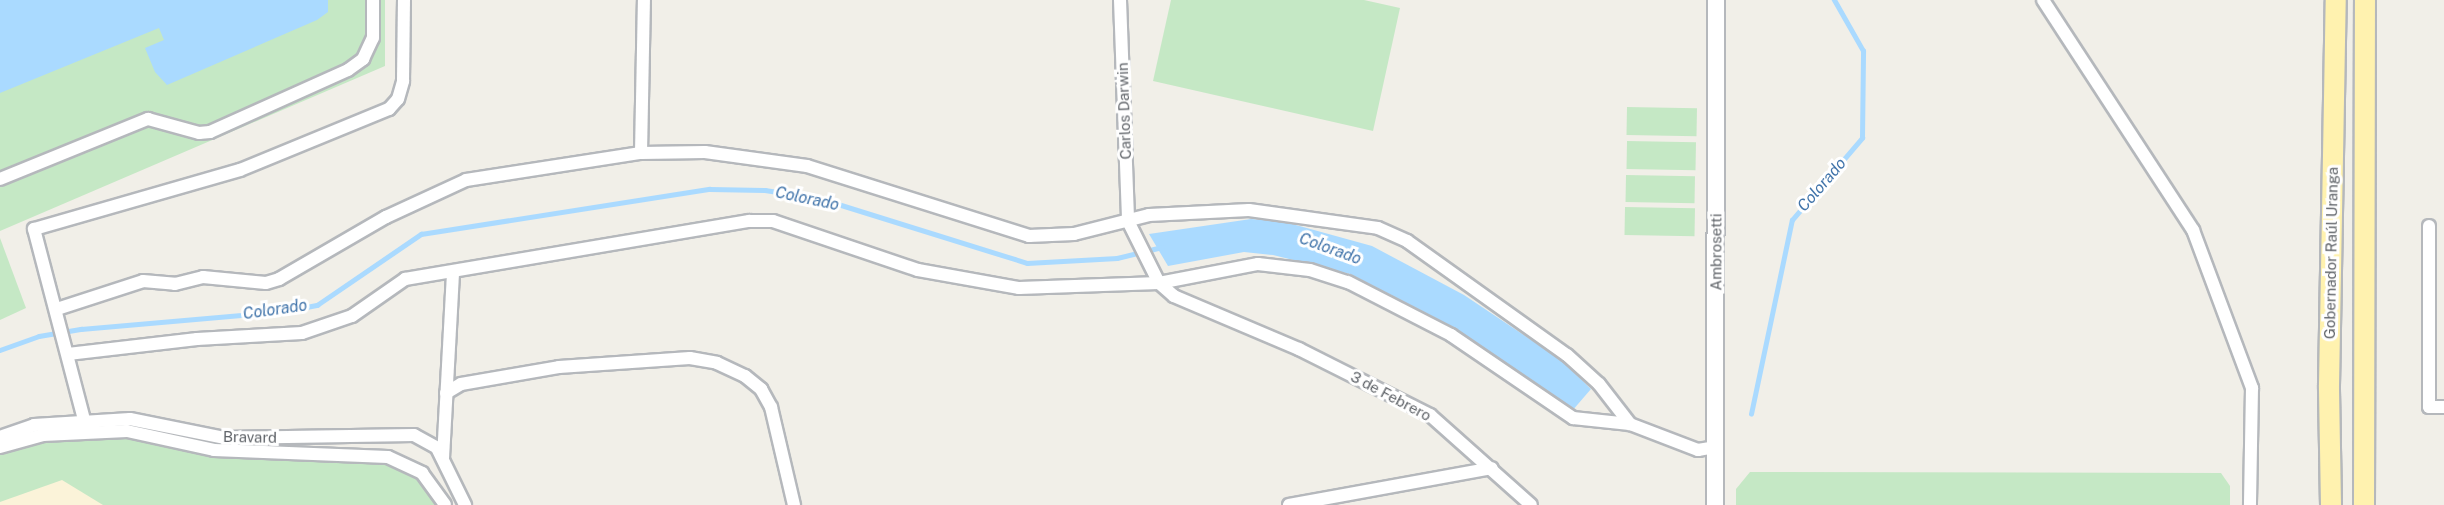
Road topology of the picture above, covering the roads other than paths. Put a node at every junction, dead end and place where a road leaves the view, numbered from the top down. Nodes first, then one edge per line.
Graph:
1 (373, 0) edge
2 (404, 0) edge
3 (644, 0) edge
4 (1120, 0) edge
5 (1716, 0) edge
6 (2043, 0) edge
7 (2336, 0) edge
8 (2365, 0) edge
9 (640, 153) junction
10 (0, 179) edge
11 (2429, 226) dead end
12 (1130, 227) junction
13 (453, 274) junction
14 (1159, 283) junction
15 (57, 309) junction
16 (68, 354) junction
17 (446, 393) junction
18 (2444, 407) edge
19 (1630, 424) junction
20 (86, 426) junction
21 (0, 437) edge
22 (0, 447) edge
23 (1715, 447) junction
24 (443, 459) junction
25 (1492, 468) junction
26 (1350, 499) edge
27 (445, 505) edge
28 (465, 505) edge
29 (794, 505) edge
30 (1289, 505) edge
31 (1531, 505) edge
32 (1715, 505) edge
33 (2250, 505) edge
34 (2331, 505) edge
35 (2364, 505) edge

1 - 10 street
2 - 15 street
3 - 9 street
4 - 12 street, Carlos Darwin
5 - 23 street, Ambrosetti
6 - 33 street
7 - 34 main road, Gobernador Raúl Uranga
8 - 35 main road
9 - 12 street
9 - 15 street
11 - 18 street
12 - 14 street
12 - 19 street
13 - 14 street
13 - 16 street
13 - 17 street
14 - 19 street
14 - 25 street, 3 de Febrero
15 - 16 street
16 - 20 street
17 - 24 street
17 - 29 street
19 - 23 street
20 - 21 street, Bravard
20 - 22 street, Bravard
20 - 24 street, Bravard
20 - 27 street, Bravard
23 - 32 street, Ambrosetti
24 - 28 street, Bravard
25 - 26 street
25 - 31 street, 3 de Febrero
26 - 30 street

